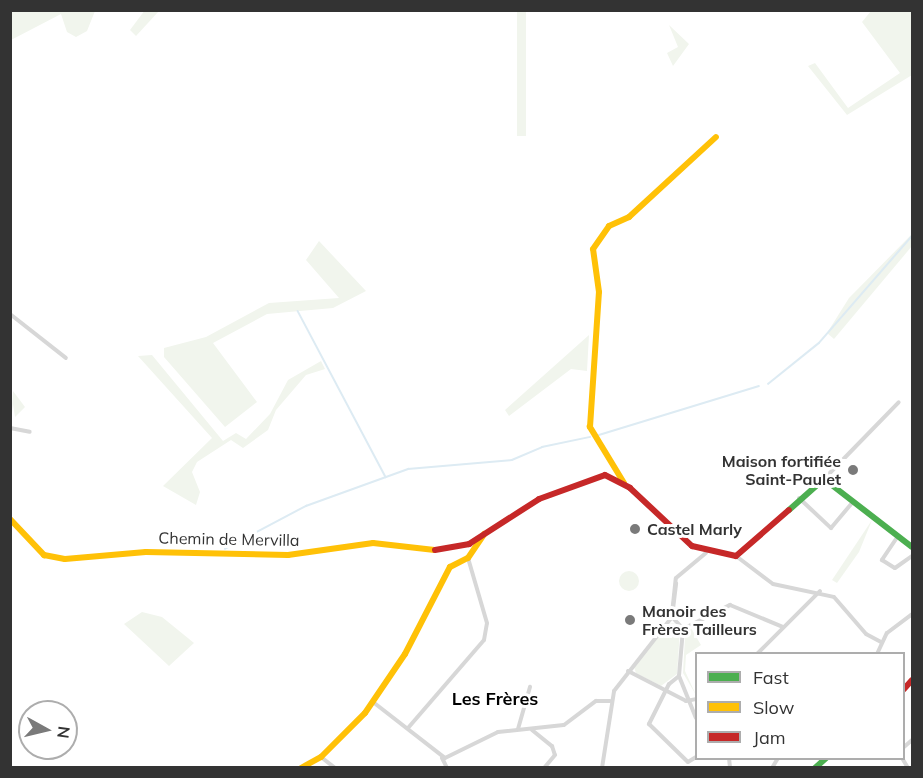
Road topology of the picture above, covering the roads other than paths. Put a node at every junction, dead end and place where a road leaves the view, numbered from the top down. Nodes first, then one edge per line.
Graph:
1 (716, 137) dead end
2 (10, 314) edge
3 (66, 358) dead end
4 (900, 402) dead end
5 (10, 428) edge
6 (30, 432) dead end
7 (824, 479) junction
8 (624, 483) junction
9 (798, 498) junction
10 (854, 501) junction
11 (10, 519) edge
12 (484, 534) junction
13 (898, 536) junction
14 (912, 547) edge
15 (706, 553) junction
16 (736, 556) junction
17 (912, 556) edge
18 (468, 558) junction
19 (820, 591) junction
20 (912, 614) edge
21 (672, 615) junction
22 (783, 627) junction
23 (683, 628) junction
24 (881, 642) junction
25 (759, 652) edge
26 (878, 652) edge
27 (628, 671) junction
28 (679, 676) junction
29 (530, 687) dead end
30 (665, 691) junction
31 (694, 700) edge
32 (610, 701) junction
33 (373, 702) junction
34 (408, 728) junction
35 (519, 729) junction
36 (530, 730) junction
37 (321, 757) junction
38 (442, 758) junction
39 (695, 758) edge
40 (301, 768) edge
41 (335, 768) edge
42 (447, 768) edge
43 (544, 768) edge
44 (602, 768) edge

1 - 8 street
2 - 3 street
4 - 7 street
5 - 6 street
7 - 9 street
7 - 10 street
8 - 12 street
8 - 15 street
9 - 10 street
9 - 16 street
10 - 13 street
11 - 12 street, Chemin de Mervilla
12 - 18 street
13 - 14 street
13 - 17 street
15 - 16 street
15 - 21 street
16 - 19 street
18 - 33 street
18 - 34 street
19 - 22 street
19 - 24 street
20 - 24 street
21 - 23 street
21 - 27 street
22 - 23 street
22 - 25 street
23 - 28 street
24 - 26 street
27 - 30 street
27 - 32 street
28 - 30 street
28 - 31 street
29 - 35 street
30 - 31 street
30 - 39 street
32 - 36 street
32 - 44 street
33 - 34 street
33 - 37 street
34 - 38 street
35 - 36 street
35 - 38 street
36 - 43 street
37 - 40 street
37 - 41 street
38 - 42 street

